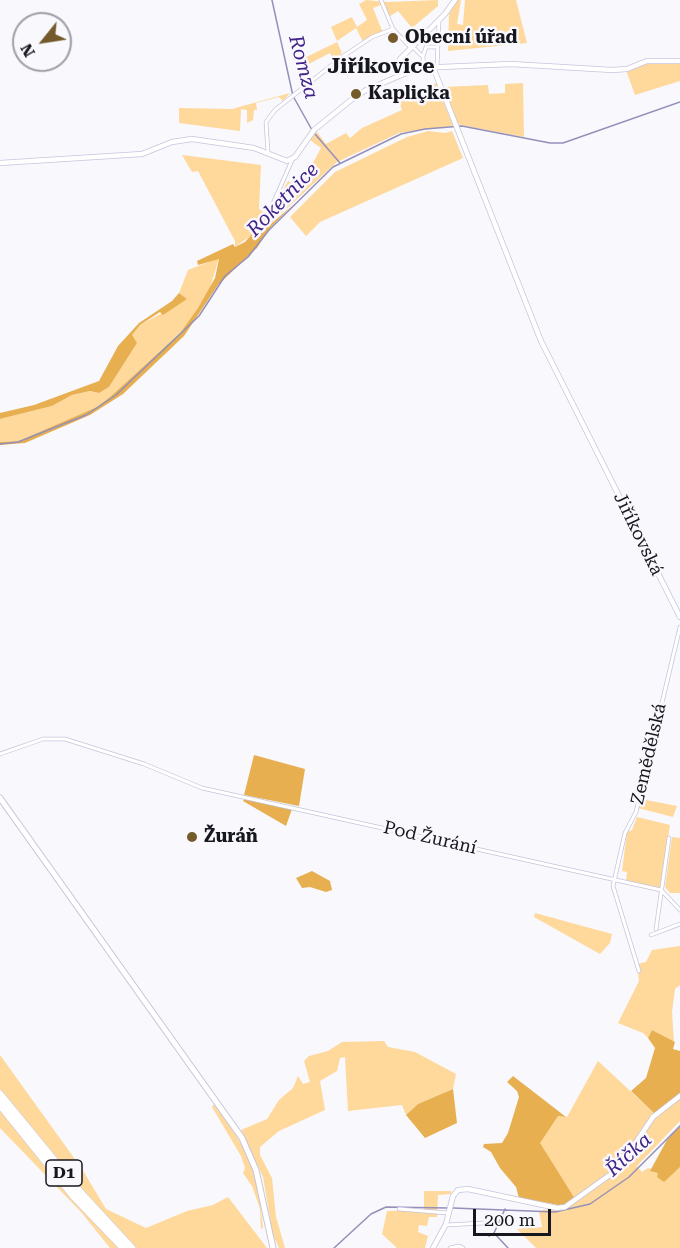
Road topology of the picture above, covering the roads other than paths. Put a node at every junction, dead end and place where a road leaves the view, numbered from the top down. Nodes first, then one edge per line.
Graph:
1 (381, 0) edge
2 (454, 0) edge
3 (439, 21) junction
4 (393, 28) junction
5 (411, 47) junction
6 (438, 47) junction
7 (423, 57) junction
8 (680, 61) edge
9 (424, 67) junction
10 (435, 67) junction
11 (402, 74) junction
12 (268, 153) junction
13 (293, 158) junction
14 (0, 163) edge
15 (268, 215) dead end
16 (680, 617) edge
17 (680, 627) edge
18 (0, 754) edge
19 (0, 798) edge
20 (669, 837) dead end
21 (615, 880) junction
22 (661, 890) junction
23 (680, 909) edge
24 (680, 924) edge
25 (656, 929) dead end
26 (651, 935) dead end
27 (639, 971) dead end
28 (0, 1095) edge
29 (680, 1096) edge
30 (0, 1104) edge
31 (399, 1209) dead end
32 (449, 1213) junction
33 (484, 1223) dead end
34 (446, 1224) junction
35 (123, 1248) edge
36 (131, 1248) edge
37 (273, 1248) edge
38 (433, 1248) edge
39 (450, 1248) edge
40 (463, 1248) edge

1 - 4 street
2 - 3 street
3 - 5 street
3 - 6 street
4 - 5 street
4 - 12 street
5 - 7 street
5 - 11 street
6 - 7 street
6 - 10 street
7 - 9 street
8 - 10 street
9 - 10 street
9 - 11 street
10 - 16 street, Jiříkovská
11 - 13 street
12 - 13 street
12 - 14 street
13 - 15 street
17 - 21 street, Zemědělská
18 - 21 street, Pod Žurání
19 - 37 main road
20 - 22 street
21 - 22 street, Pod Žurání
21 - 27 street
22 - 23 street
22 - 25 street
24 - 26 street
28 - 36 highway, D1
29 - 32 street
30 - 35 highway, D1
31 - 32 street
32 - 34 street
33 - 34 street
34 - 38 street
39 - 40 street

